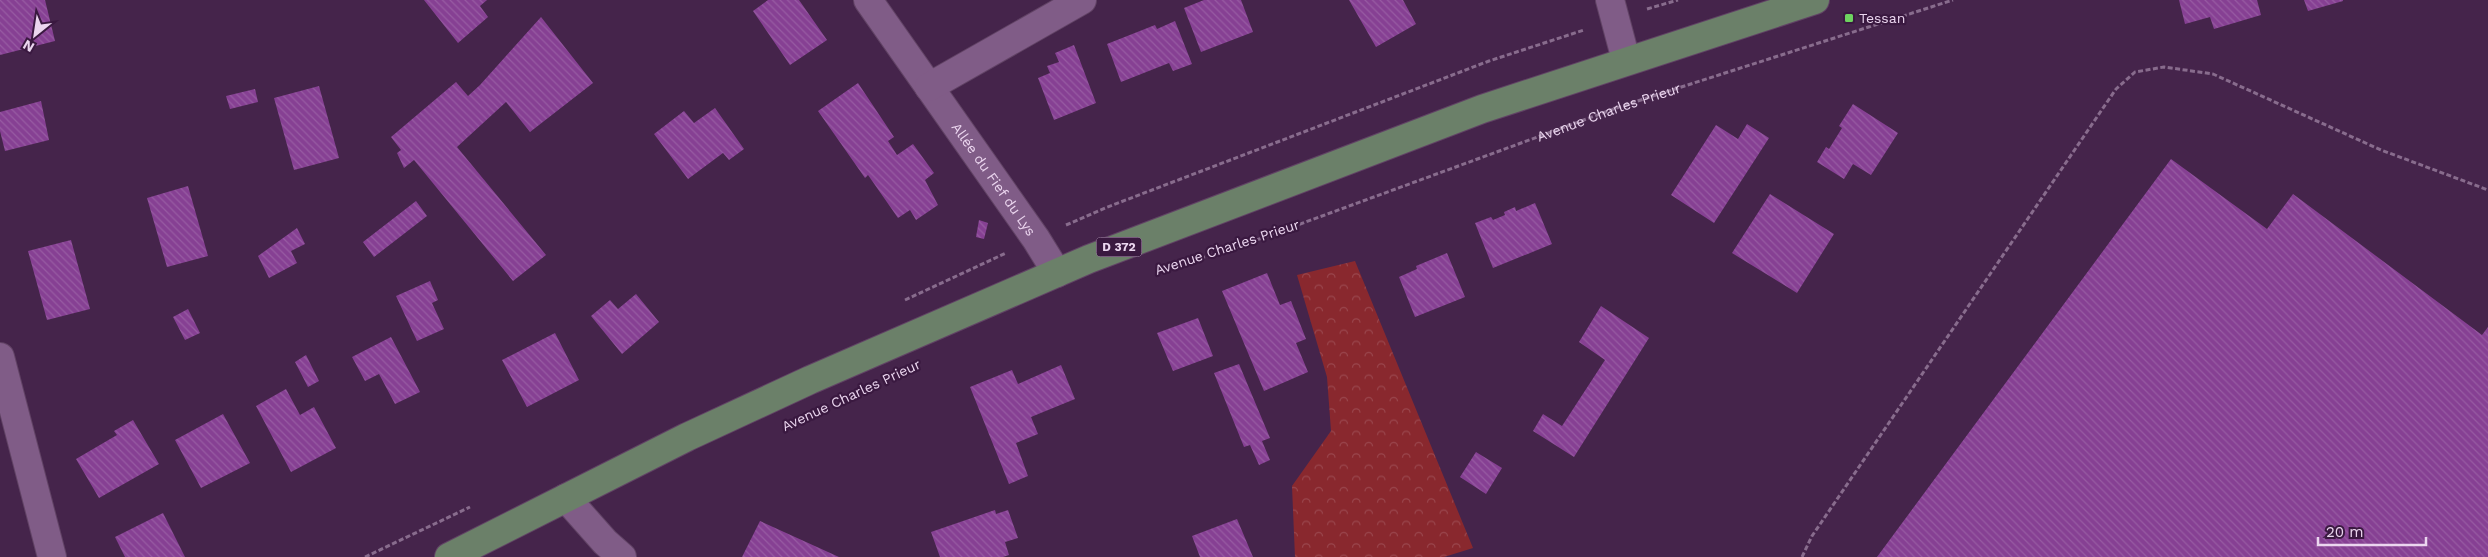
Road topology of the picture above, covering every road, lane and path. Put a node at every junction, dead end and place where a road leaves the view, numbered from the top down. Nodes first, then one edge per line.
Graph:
1 (868, 0) edge
2 (1082, 0) edge
3 (1610, 0) edge
4 (1815, 0) edge
5 (1953, 0) edge
6 (1626, 60) junction
7 (928, 86) junction
8 (2488, 190) edge
9 (1155, 271) dead end
10 (1057, 273) junction
11 (0, 357) edge
12 (566, 498) junction
13 (52, 557) edge
14 (450, 557) edge
15 (622, 557) edge
16 (1802, 557) edge

1 - 7 street, Allée du Fief du Lys
2 - 7 street
3 - 6 street
4 - 6 main road, D 372
5 - 9 path, Avenue Charles Prieur
6 - 10 main road, D 372
7 - 10 street, Allée du Fief du Lys
8 - 16 path
10 - 12 main road, D 372
11 - 13 street
12 - 14 main road, D 372
12 - 15 street

